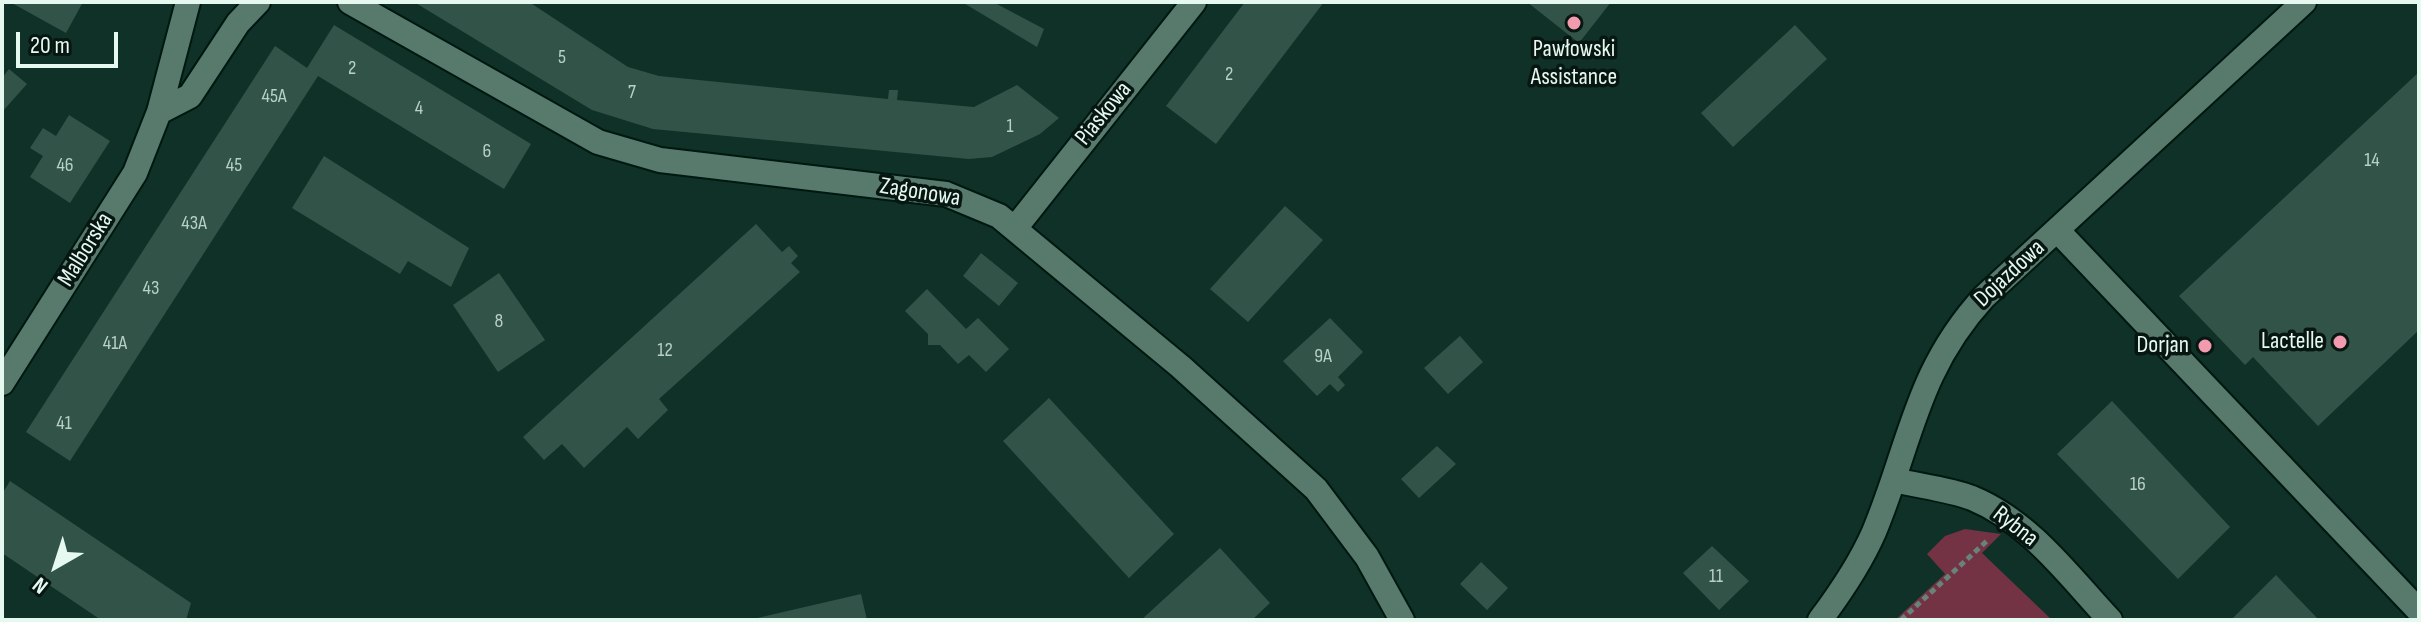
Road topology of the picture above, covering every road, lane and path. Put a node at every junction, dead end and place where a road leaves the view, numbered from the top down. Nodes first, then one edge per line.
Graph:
1 (188, 2) edge
2 (258, 2) edge
3 (350, 2) edge
4 (1194, 2) edge
5 (2304, 2) edge
6 (159, 112) junction
7 (1016, 227) junction
8 (2057, 230) junction
9 (2, 383) edge
10 (1894, 480) junction
11 (2011, 519) junction
12 (2419, 611) edge
13 (1402, 620) edge
14 (1820, 620) edge
15 (1901, 620) edge
16 (2110, 620) edge

1 - 6 street, Malborska
2 - 6 street
3 - 7 street, Zagonowa
4 - 7 street, Piaskowa
5 - 8 street, Dojazdowa
6 - 9 street, Malborska
7 - 13 street, Zagonowa
8 - 10 street, Dojazdowa
8 - 12 street
10 - 11 street, Rybna
10 - 14 street, Dojazdowa
11 - 15 path
11 - 16 street, Rybna

